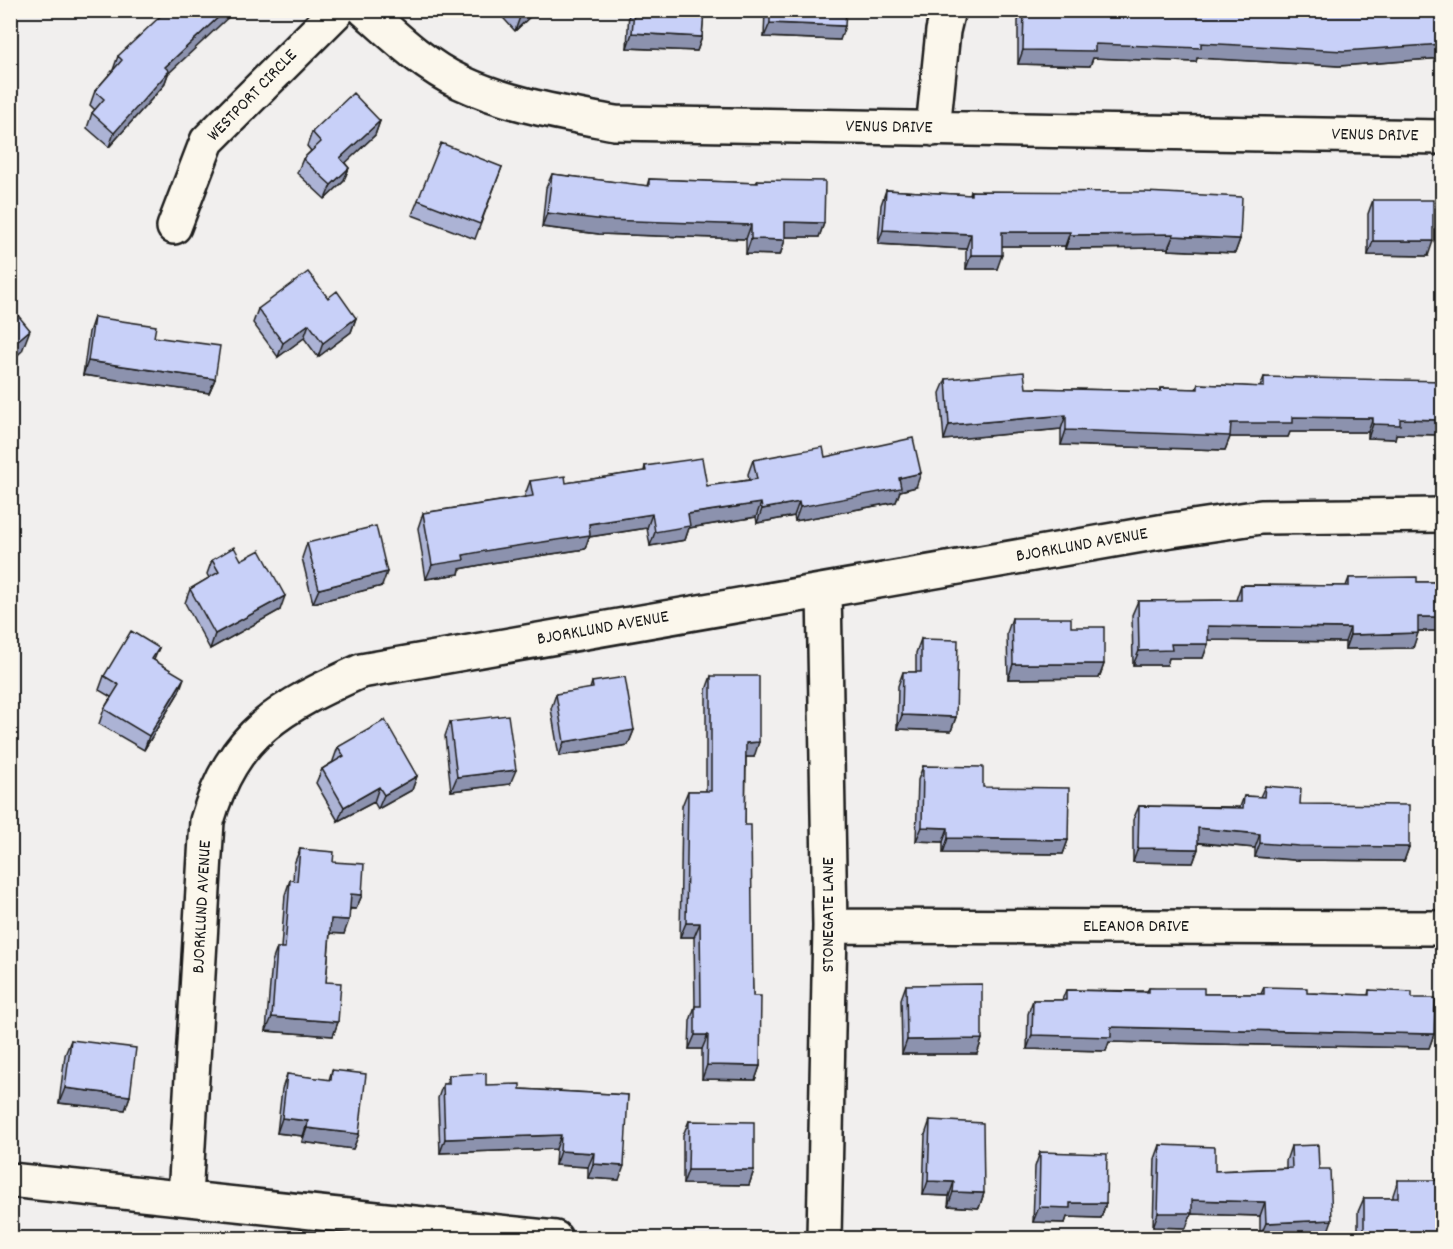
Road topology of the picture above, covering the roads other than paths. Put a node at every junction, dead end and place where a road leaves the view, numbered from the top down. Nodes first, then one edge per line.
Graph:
1 (338, 10) edge
2 (365, 10) edge
3 (948, 10) edge
4 (933, 129) junction
5 (1443, 137) edge
6 (174, 227) dead end
7 (1443, 515) edge
8 (824, 591) junction
9 (830, 926) junction
10 (1443, 928) edge
11 (10, 1180) edge
12 (185, 1197) junction
13 (555, 1239) edge
14 (824, 1239) edge

1 - 6 street, WESTPORT CIRCLE
2 - 4 street, VENUS DRIVE
3 - 4 street
4 - 5 street, VENUS DRIVE
7 - 8 street, BJORKLUND AVENUE
8 - 9 street, STONEGATE LANE
8 - 12 street, BJORKLUND AVENUE
9 - 10 street, ELEANOR DRIVE
9 - 14 street, STONEGATE LANE
11 - 12 street
12 - 13 street

